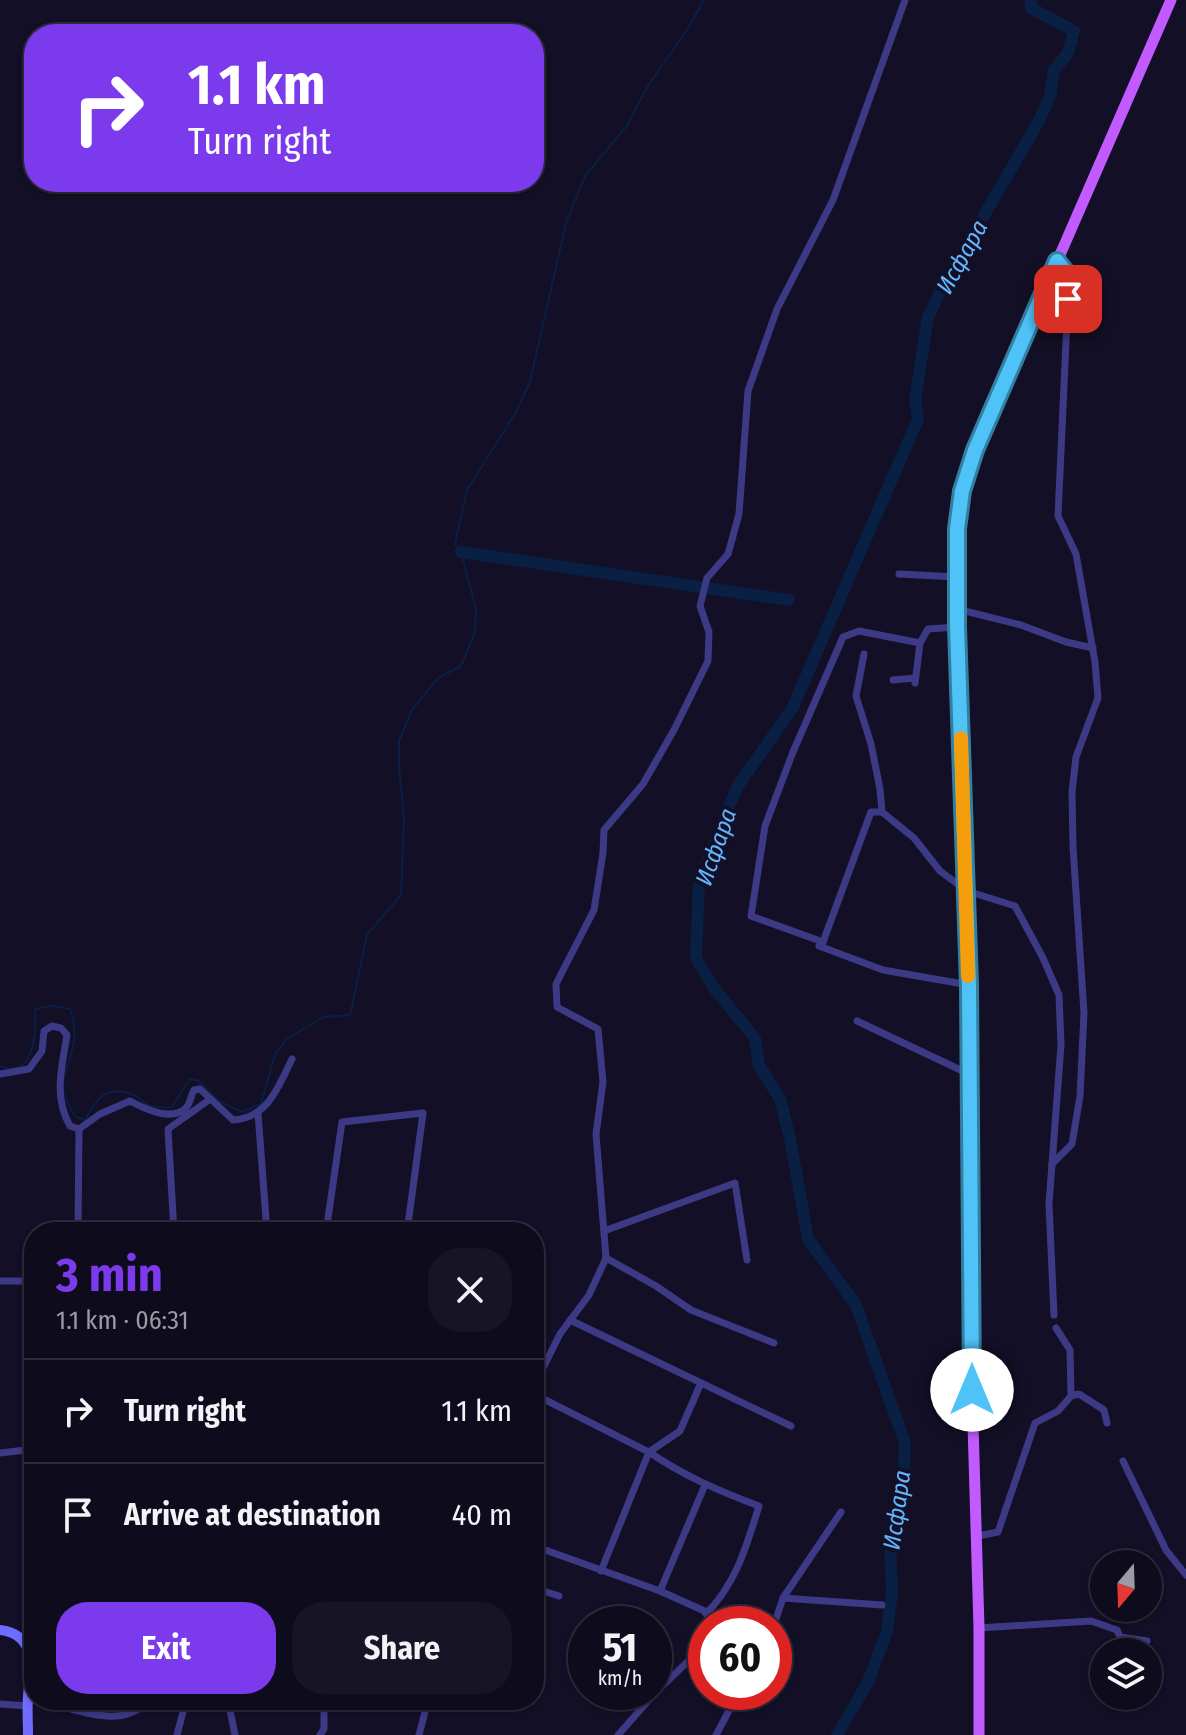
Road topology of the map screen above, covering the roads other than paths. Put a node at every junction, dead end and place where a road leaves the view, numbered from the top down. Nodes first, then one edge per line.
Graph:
1 (905, 0) edge
2 (1171, 0) edge
3 (1057, 261) junction
4 (899, 574) dead end
5 (957, 577) junction
6 (957, 609) junction
7 (957, 627) junction
8 (920, 643) junction
9 (1093, 648) junction
10 (864, 654) dead end
11 (893, 680) dead end
12 (882, 812) junction
13 (967, 891) junction
14 (823, 942) junction
15 (969, 985) junction
16 (857, 1021) dead end
17 (292, 1059) dead end
18 (0, 1074) edge
19 (969, 1074) junction
20 (209, 1100) junction
21 (258, 1113) junction
22 (79, 1129) junction
23 (1052, 1164) junction
24 (78, 1222) edge
25 (173, 1222) edge
26 (266, 1222) edge
27 (327, 1222) edge
28 (408, 1222) edge
29 (604, 1231) junction
30 (606, 1258) junction
31 (747, 1260) dead end
32 (0, 1281) edge
33 (24, 1281) edge
34 (1054, 1315) dead end
35 (570, 1320) junction
36 (1056, 1328) dead end
37 (774, 1343) dead end
38 (544, 1368) edge
39 (701, 1383) junction
40 (1071, 1396) junction
41 (544, 1399) edge
42 (1107, 1423) dead end
43 (791, 1426) dead end
44 (24, 1450) edge
45 (649, 1452) junction
46 (0, 1453) edge
47 (1123, 1461) dead end
48 (705, 1485) junction
49 (841, 1512) dead end
50 (978, 1536) junction
51 (544, 1550) edge
52 (601, 1571) junction
53 (1186, 1575) edge
54 (544, 1591) edge
55 (660, 1591) junction
56 (559, 1596) dead end
57 (783, 1598) junction
58 (882, 1605) dead end
59 (690, 1606) edge
60 (714, 1606) edge
61 (780, 1606) edge
62 (979, 1628) junction
63 (0, 1630) edge
64 (1127, 1638) edge
65 (24, 1643) edge
66 (688, 1661) edge
67 (672, 1676) edge
68 (24, 1702) edge
69 (0, 1704) edge
70 (30, 1710) edge
71 (70, 1710) edge
72 (139, 1710) edge
73 (183, 1710) edge
74 (230, 1710) edge
75 (324, 1710) edge
76 (426, 1710) edge
77 (641, 1710) edge
78 (729, 1710) edge
79 (422, 1734) edge
80 (28, 1735) edge
81 (177, 1735) edge
82 (235, 1735) edge
83 (320, 1735) edge
84 (618, 1735) edge
85 (716, 1735) edge
86 (979, 1735) edge

1 - 29 street
2 - 3 main road
3 - 5 main road
3 - 9 street
4 - 5 street
5 - 6 main road
6 - 7 main road
6 - 9 street
7 - 8 street
7 - 13 main road
8 - 11 street
8 - 14 street
9 - 23 street
10 - 12 street
12 - 13 street
12 - 14 street
13 - 15 main road
13 - 23 street
14 - 15 street
15 - 19 main road
16 - 19 street
17 - 21 street
18 - 22 street
19 - 50 main road
20 - 21 street
20 - 22 street
20 - 25 street
21 - 26 street
22 - 24 street
23 - 34 street
27 - 28 street
29 - 30 street
29 - 31 street
30 - 35 street
30 - 37 street
32 - 33 street
35 - 38 street
35 - 39 street
36 - 40 street
39 - 43 street
39 - 45 street
40 - 42 street
40 - 50 street
41 - 45 street
44 - 46 street
45 - 48 street
45 - 52 street
47 - 53 street
48 - 55 street
48 - 60 street
49 - 57 street
50 - 62 main road
51 - 52 street
52 - 55 street
54 - 56 street
55 - 59 street
57 - 58 street
57 - 61 street
62 - 64 street
62 - 86 main road
63 - 65 main road
66 - 67 street
68 - 69 street
70 - 80 main road
71 - 72 street
73 - 81 street
74 - 82 street
75 - 83 street
76 - 79 street
77 - 84 street
78 - 85 street

